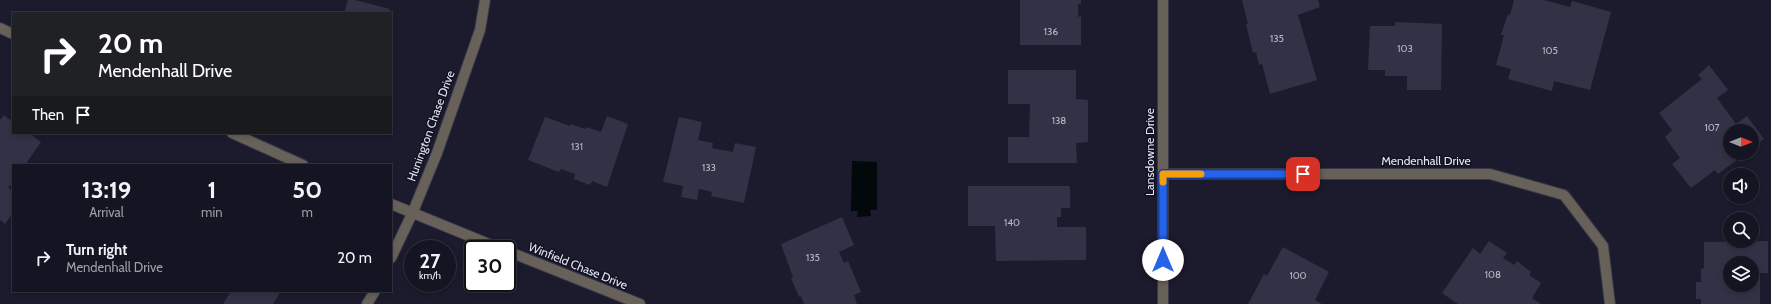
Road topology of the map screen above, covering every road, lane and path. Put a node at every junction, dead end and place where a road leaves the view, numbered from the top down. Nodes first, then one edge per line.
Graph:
1 (486, 0) edge
2 (1163, 0) edge
3 (0, 28) edge
4 (12, 34) edge
5 (234, 134) edge
6 (302, 164) edge
7 (1163, 174) junction
8 (392, 204) edge
9 (412, 214) junction
10 (478, 240) edge
11 (516, 255) edge
12 (392, 256) edge
13 (374, 292) edge
14 (367, 304) edge
15 (640, 304) edge
16 (1162, 304) edge
17 (1610, 304) edge

1 - 9 street, Hunington Chase Drive
2 - 7 street, Lansdowne Drive
3 - 4 street
5 - 6 street
7 - 16 street, Lansdowne Drive
7 - 17 street, Mendenhall Drive
8 - 9 street
9 - 10 street
9 - 12 street, Hunington Chase Drive
11 - 15 street, Winfield Chase Drive
13 - 14 street

